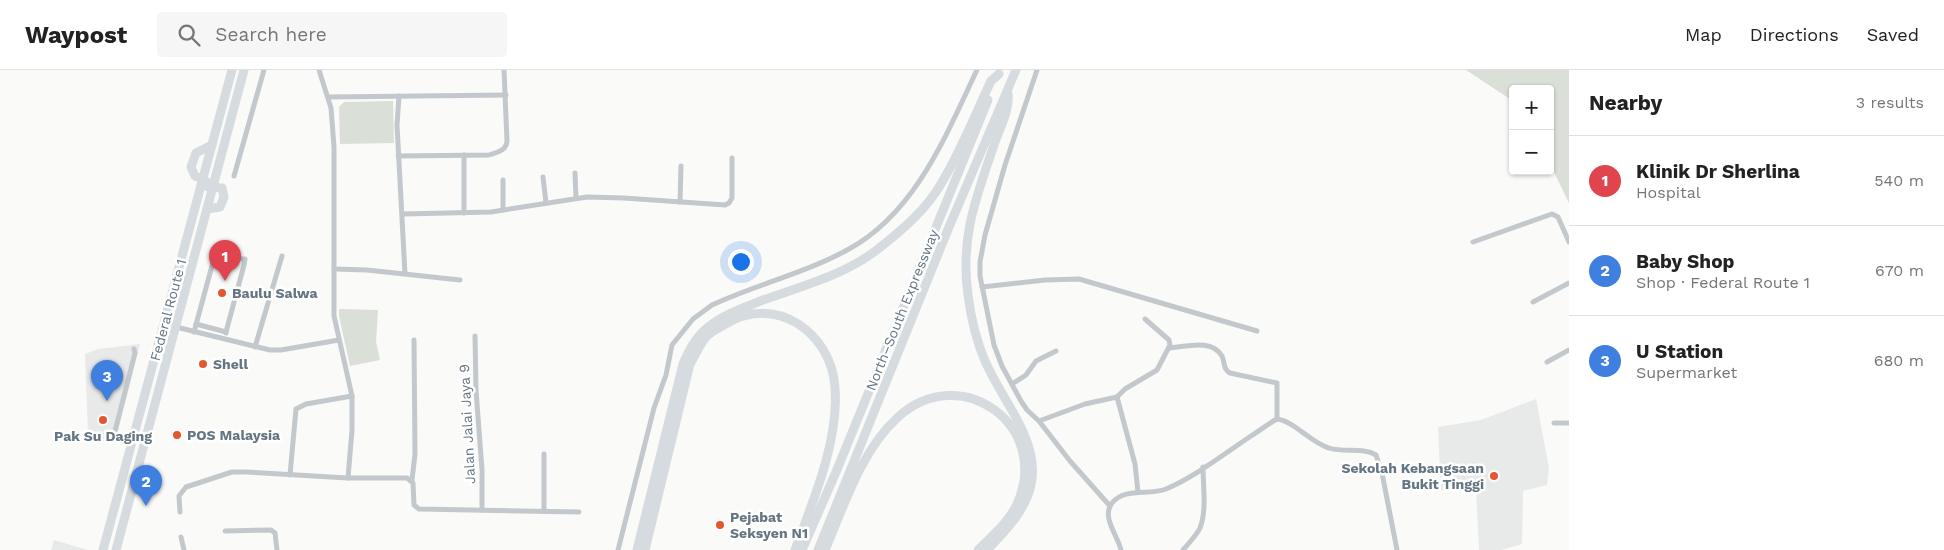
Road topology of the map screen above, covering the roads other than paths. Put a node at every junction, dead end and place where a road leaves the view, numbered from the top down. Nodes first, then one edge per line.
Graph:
1 (232, 70) edge
2 (244, 70) edge
3 (264, 70) edge
4 (319, 70) edge
5 (504, 70) edge
6 (977, 70) edge
7 (1016, 70) edge
8 (1037, 70) edge
9 (1000, 72) edge
10 (1008, 89) junction
11 (506, 95) junction
12 (399, 96) junction
13 (328, 97) junction
14 (212, 145) junction
15 (464, 155) junction
16 (398, 156) junction
17 (732, 158) dead end
18 (681, 166) dead end
19 (575, 173) dead end
20 (234, 176) dead end
21 (543, 177) dead end
22 (503, 180) dead end
23 (201, 184) junction
24 (213, 184) junction
25 (576, 198) junction
26 (680, 202) junction
27 (546, 203) junction
28 (207, 209) junction
29 (503, 210) junction
30 (464, 212) junction
31 (403, 214) junction
32 (1473, 242) dead end
33 (1569, 242) edge
34 (282, 256) dead end
35 (334, 269) junction
36 (405, 274) junction
37 (460, 280) dead end
38 (1569, 283) edge
39 (982, 286) junction
40 (1534, 302) dead end
41 (1145, 319) dead end
42 (196, 324) junction
43 (176, 327) junction
44 (1257, 331) dead end
45 (194, 332) junction
46 (226, 332) junction
47 (475, 336) dead end
48 (226, 339) junction
49 (339, 340) junction
50 (414, 340) dead end
51 (255, 347) junction
52 (134, 348) dead end
53 (1169, 348) junction
54 (1569, 350) edge
55 (1056, 351) dead end
56 (1547, 362) dead end
57 (1012, 384) junction
58 (352, 396) junction
59 (1117, 396) junction
60 (1277, 419) junction
61 (1039, 421) junction
62 (1554, 423) dead end
63 (1569, 424) edge
64 (134, 437) junction
65 (544, 454) dead end
66 (1203, 467) junction
67 (290, 475) junction
68 (348, 478) junction
69 (412, 480) junction
70 (1138, 492) junction
71 (1110, 506) junction
72 (482, 510) junction
73 (544, 511) junction
74 (180, 512) dead end
75 (579, 512) dead end
76 (225, 531) dead end
77 (182, 536) dead end
78 (103, 550) edge
79 (116, 550) edge
80 (184, 550) edge
81 (277, 550) edge
82 (618, 550) edge
83 (637, 550) edge
84 (645, 550) edge
85 (795, 550) edge
86 (802, 550) edge
87 (818, 550) edge
88 (825, 550) edge
89 (978, 550) edge
90 (987, 550) edge
91 (1121, 550) edge
92 (1183, 550) edge
93 (1397, 550) edge

1 - 14 highway, Federal Route 1
2 - 24 highway, Federal Route 1
3 - 20 street
4 - 13 street
5 - 11 street
6 - 82 street
7 - 10 highway, North–South Expressway
8 - 39 street
9 - 83 highway
9 - 86 highway, North–South Expressway
10 - 87 highway, North–South Expressway
10 - 90 highway
11 - 12 street
11 - 15 street
12 - 13 street
12 - 16 street
13 - 35 street
14 - 23 highway, Federal Route 1
14 - 23 highway
15 - 16 street
15 - 30 street
16 - 31 street
17 - 26 street
18 - 26 street
19 - 25 street
21 - 27 street
22 - 29 street
23 - 24 highway
23 - 64 highway, Federal Route 1
24 - 28 highway, Federal Route 1
24 - 28 highway
25 - 26 street
25 - 27 street
27 - 29 street
28 - 43 highway, Federal Route 1
29 - 30 street
30 - 31 street
31 - 36 street
32 - 33 street
34 - 51 street
35 - 36 street
35 - 49 street
36 - 37 street
38 - 40 street
39 - 44 street
39 - 57 street
41 - 53 street
42 - 45 street
42 - 46 street
42 - 46 street
43 - 45 street
43 - 79 highway, Federal Route 1
45 - 48 street
46 - 48 street
47 - 72 street, Jalan Jalai Jaya 9
48 - 51 street
49 - 51 street
49 - 58 street
50 - 69 street
52 - 64 street
53 - 59 street
53 - 60 street
54 - 56 street
55 - 57 street
57 - 61 street
58 - 67 street
58 - 68 street
59 - 61 street
59 - 70 street
60 - 66 street
60 - 93 street
61 - 71 street
62 - 63 street
64 - 78 highway, Federal Route 1
65 - 73 street
66 - 70 street
66 - 92 street
67 - 68 street
67 - 74 street
68 - 69 street
69 - 72 street
70 - 71 street
71 - 91 street
72 - 73 street
73 - 75 street
76 - 81 street
77 - 80 street
84 - 85 highway
88 - 89 highway

